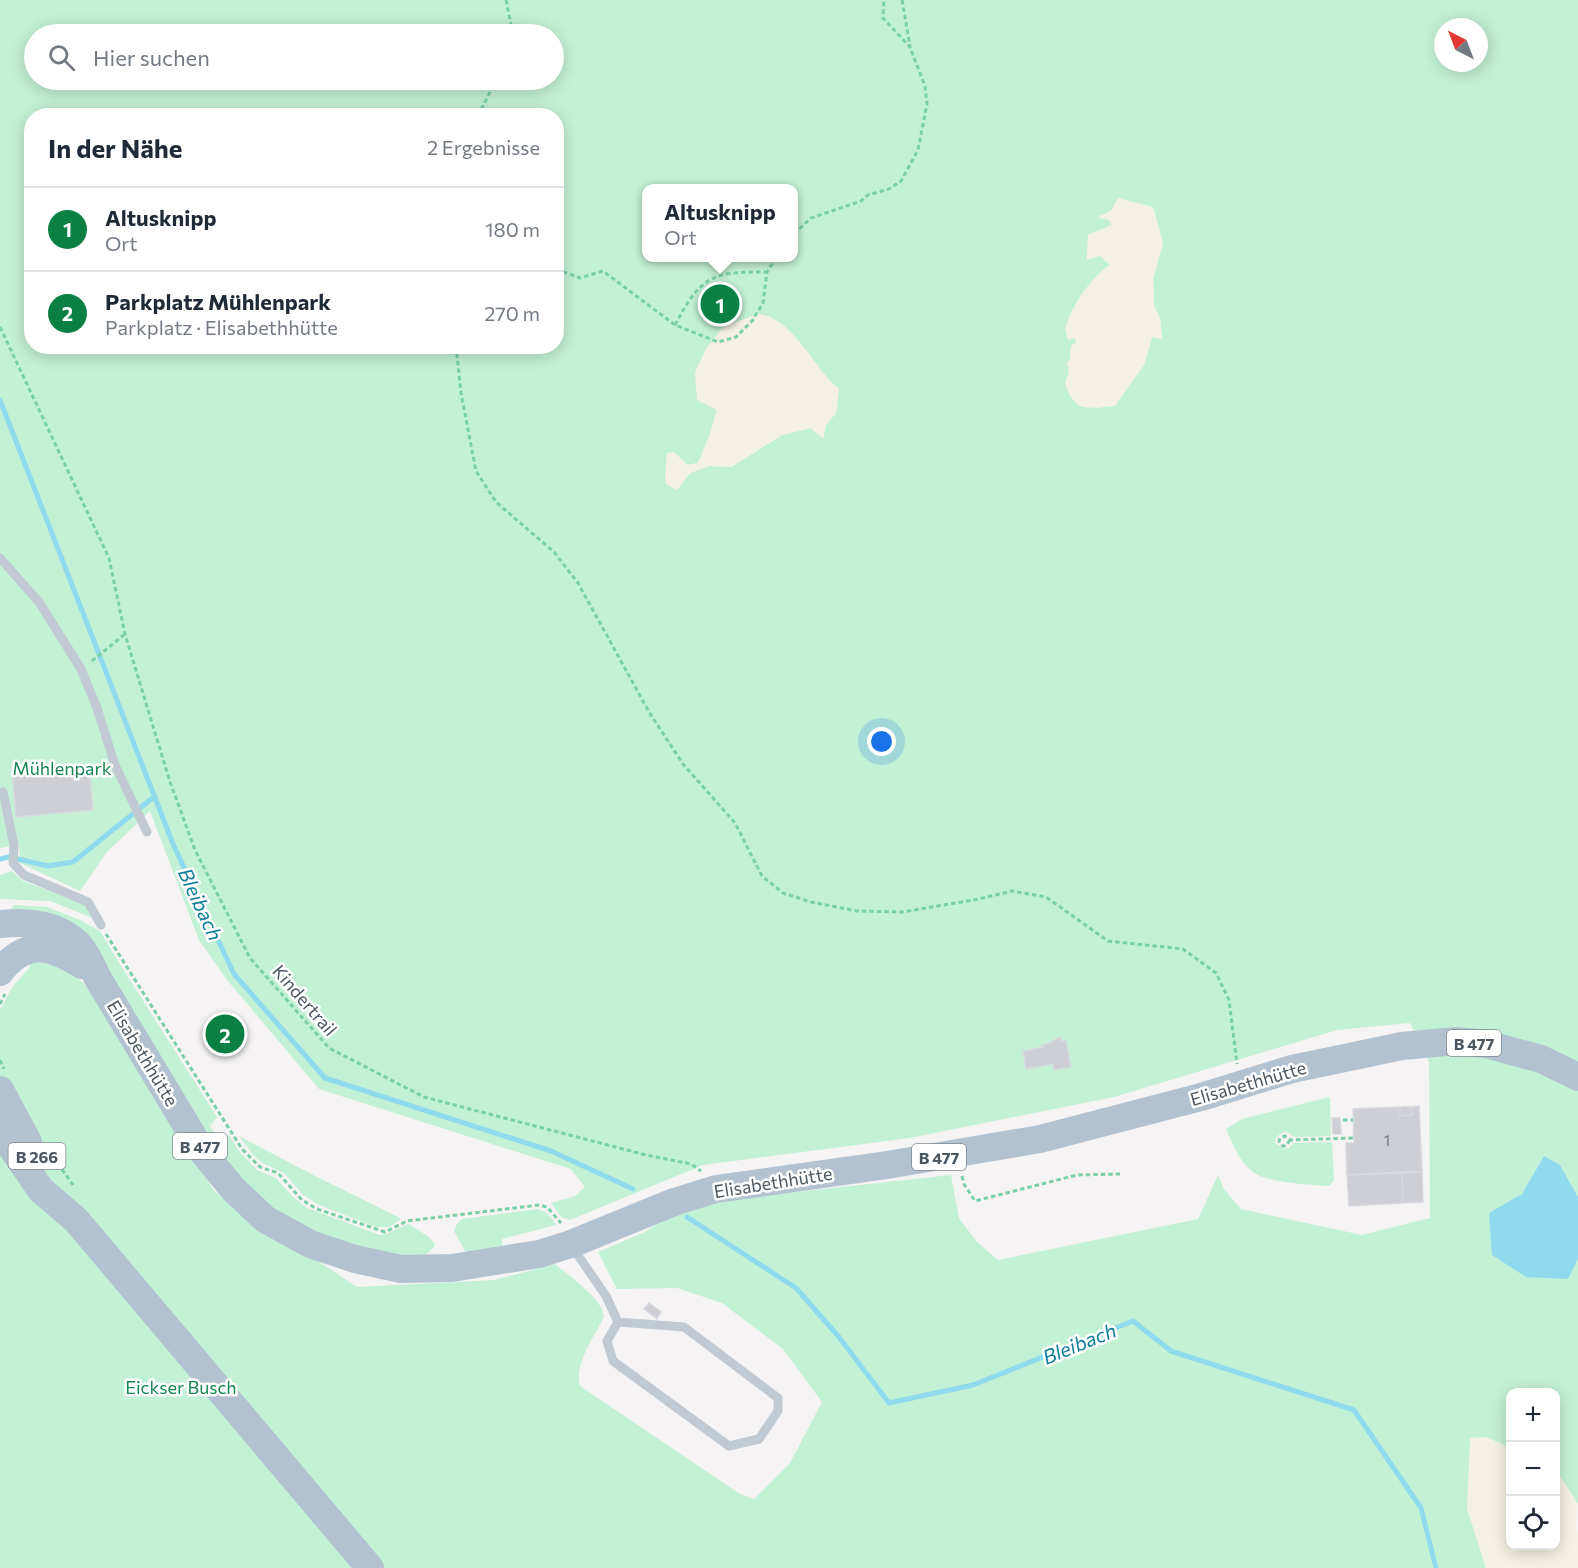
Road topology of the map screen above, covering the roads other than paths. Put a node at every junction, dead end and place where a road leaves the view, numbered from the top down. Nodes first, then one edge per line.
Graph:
1 (0, 558) edge
2 (0, 794) edge
3 (147, 831) dead end
4 (0, 924) edge
5 (100, 925) road end
6 (0, 972) edge
7 (97, 977) junction
8 (1578, 1077) edge
9 (0, 1090) edge
10 (0, 1126) edge
11 (76, 1220) junction
12 (566, 1234) junction
13 (618, 1322) junction
14 (370, 1568) edge

1 - 3 lane
2 - 5 lane
4 - 7 main road, B 477
6 - 7 main road, B 477
7 - 12 main road, Elisabethhütte / B 477
8 - 12 main road, Elisabethhütte / B 477
9 - 11 main road, B 266
10 - 11 main road, B 266
11 - 14 main road, B 266
12 - 13 lane
13 - 13 lane

